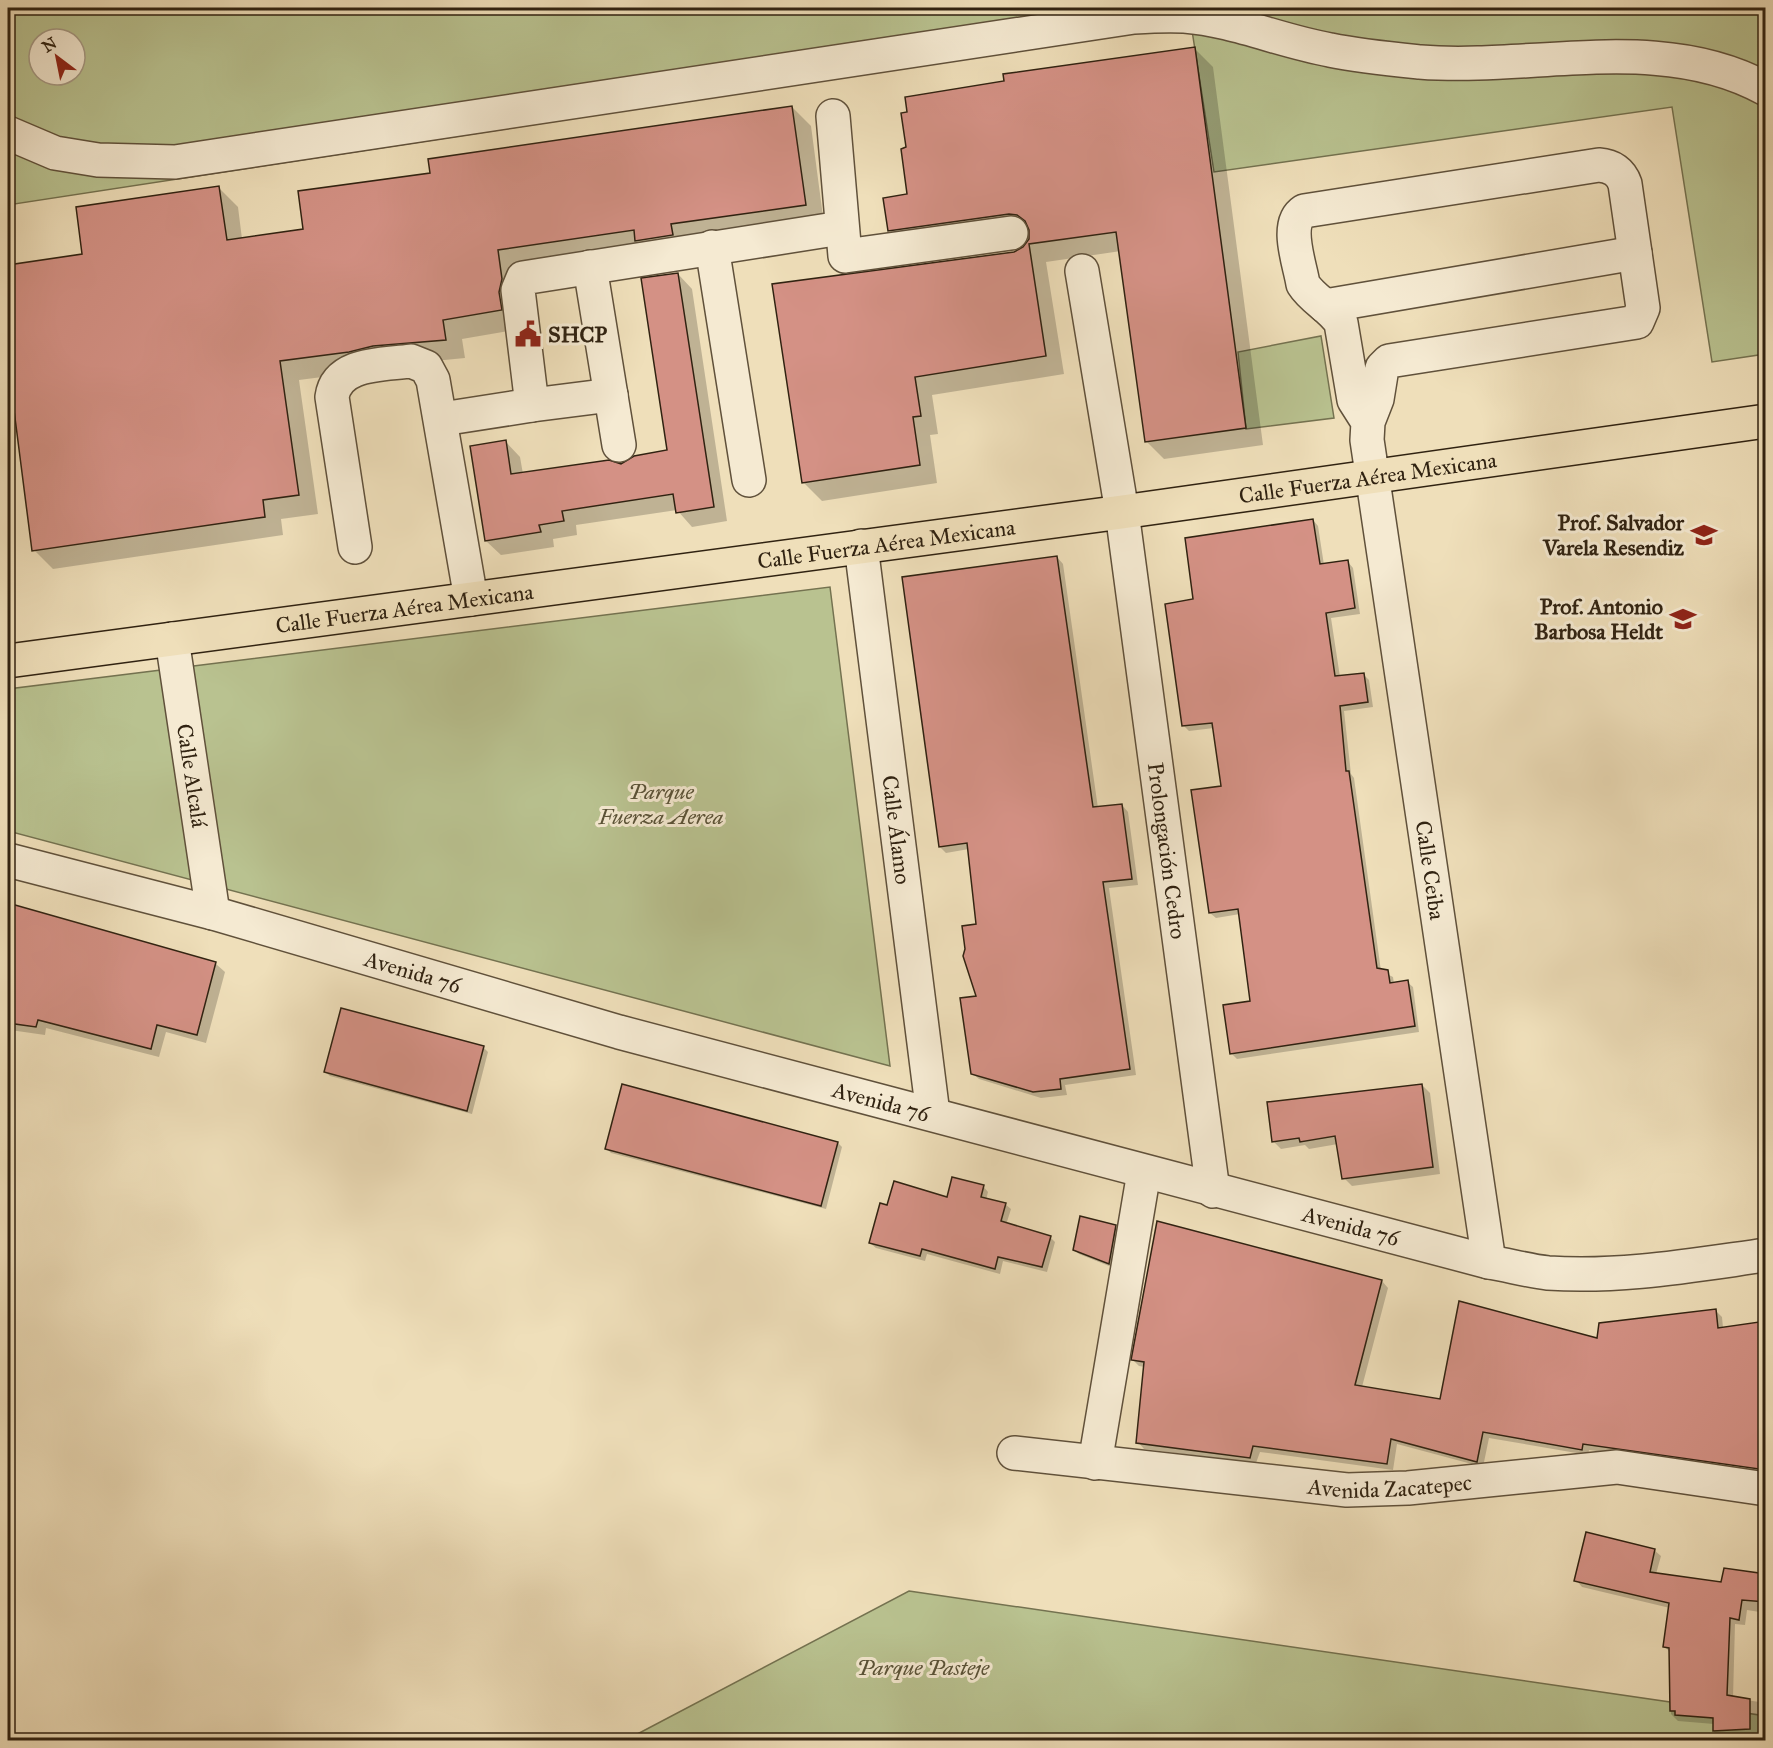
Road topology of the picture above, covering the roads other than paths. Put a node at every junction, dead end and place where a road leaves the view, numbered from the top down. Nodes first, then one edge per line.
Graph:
1 (1766, 89) edge
2 (833, 116) dead end
3 (8, 133) edge
4 (842, 228) junction
5 (1011, 233) dead end
6 (712, 247) junction
7 (1635, 253) junction
8 (590, 267) junction
9 (1082, 271) dead end
10 (1325, 306) junction
11 (611, 395) junction
12 (532, 405) junction
13 (442, 419) junction
14 (1766, 421) edge
15 (1368, 422) junction
16 (620, 445) dead end
17 (1373, 478) junction
18 (750, 480) dead end
19 (1122, 512) junction
20 (861, 546) junction
21 (355, 547) dead end
22 (471, 599) junction
23 (172, 639) junction
24 (8, 661) edge
25 (8, 860) edge
26 (213, 913) junction
27 (933, 1114) junction
28 (1144, 1172) junction
29 (1213, 1191) junction
30 (1766, 1255) edge
31 (1489, 1262) junction
32 (1014, 1454) dead end
33 (1095, 1464) junction
34 (1766, 1489) edge

1 - 3 street
2 - 4 street
4 - 5 street
4 - 6 street
6 - 8 street
6 - 18 street
7 - 10 street
7 - 10 street
7 - 15 street
8 - 11 street
8 - 12 street
9 - 19 street, Prolongación Cedro
10 - 15 street
11 - 12 street
11 - 16 street
12 - 13 street
13 - 21 street
13 - 22 street
14 - 17 main road, Calle Fuerza Aérea Mexicana
15 - 17 street, Calle Ceiba
17 - 19 main road, Calle Fuerza Aérea Mexicana
17 - 31 street, Calle Ceiba
19 - 20 main road, Calle Fuerza Aérea Mexicana
19 - 29 street, Prolongación Cedro
20 - 22 main road, Calle Fuerza Aérea Mexicana
20 - 27 street, Calle Álamo
22 - 23 main road, Calle Fuerza Aérea Mexicana
23 - 24 main road, Calle Fuerza Aérea Mexicana
23 - 26 street, Calle Alcalá
25 - 26 street, Avenida 76
26 - 27 street, Avenida 76
27 - 28 street, Avenida 76
28 - 29 street, Avenida 76
28 - 33 street
29 - 31 street, Avenida 76
30 - 31 street, Avenida 76
32 - 33 street, Avenida Zacatepec
33 - 34 street, Avenida Zacatepec

